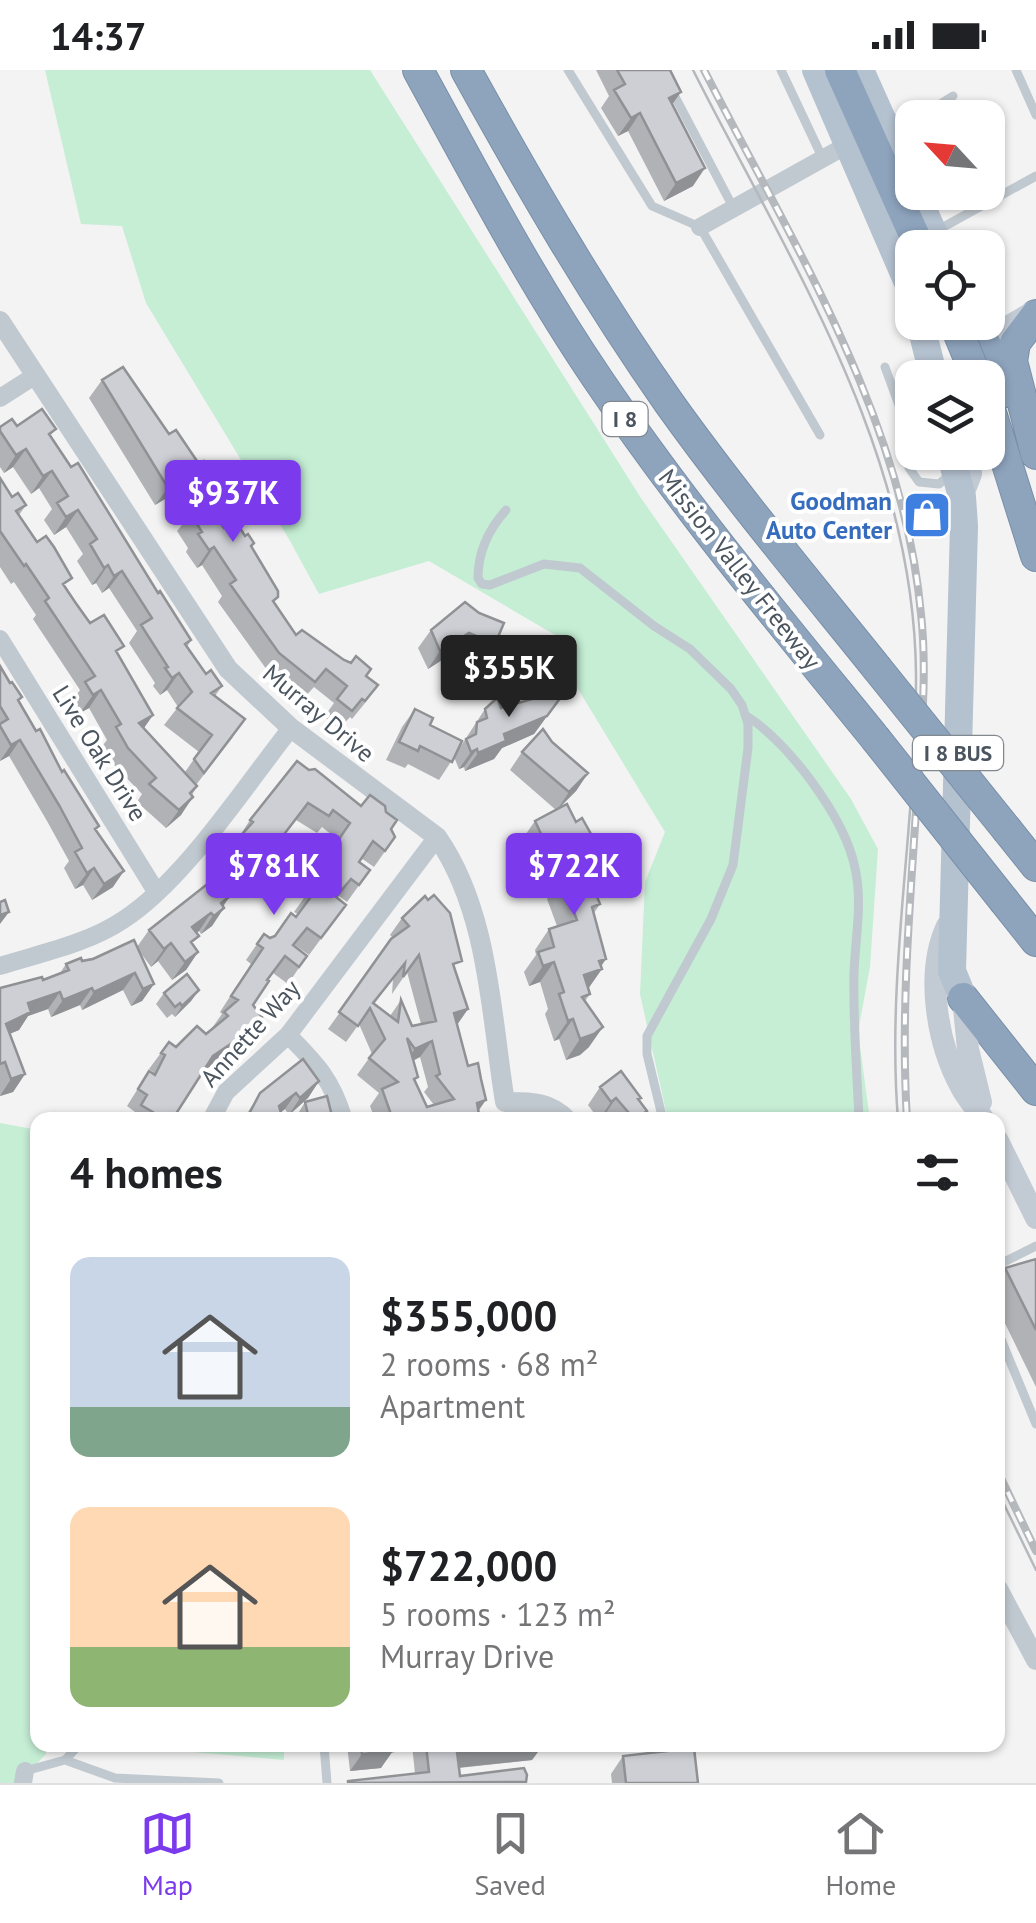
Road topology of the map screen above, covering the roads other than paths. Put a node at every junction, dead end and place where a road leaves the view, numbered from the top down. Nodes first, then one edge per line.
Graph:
1 (418, 70) edge
2 (466, 70) edge
3 (568, 70) edge
4 (661, 70) edge
5 (780, 70) edge
6 (816, 70) edge
7 (840, 70) edge
8 (860, 70) edge
9 (1016, 70) edge
10 (954, 96) dead end
11 (948, 100) edge
12 (895, 111) edge
13 (1036, 115) edge
14 (849, 144) junction
15 (823, 159) junction
16 (1036, 176) edge
17 (734, 209) junction
18 (700, 227) junction
19 (925, 230) edge
20 (950, 230) edge
21 (895, 252) edge
22 (1036, 313) edge
23 (0, 321) edge
24 (1005, 324) edge
25 (984, 340) edge
26 (885, 367) dead end
27 (36, 376) junction
28 (895, 396) edge
29 (0, 398) edge
30 (820, 435) dead end
31 (1034, 447) edge
32 (1005, 455) edge
33 (911, 470) edge
34 (957, 470) edge
35 (958, 470) edge
36 (506, 510) dead end
37 (1036, 556) edge
38 (0, 638) edge
39 (745, 715) junction
40 (291, 728) junction
41 (437, 837) junction
42 (1036, 866) edge
43 (157, 893) junction
44 (954, 913) junction
45 (1036, 940) edge
46 (0, 966) edge
47 (963, 998) junction
48 (288, 1035) junction
49 (1036, 1090) edge
50 (508, 1111) edge
51 (215, 1112) edge
52 (342, 1112) edge
53 (561, 1112) edge
54 (661, 1112) edge
55 (859, 1112) edge
56 (980, 1112) edge
57 (983, 1112) edge
58 (1005, 1156) edge
59 (1036, 1218) edge
60 (1036, 1246) edge
61 (1005, 1262) edge
62 (1005, 1349) edge
63 (1036, 1424) edge
64 (1005, 1602) edge
65 (1036, 1660) edge
66 (72, 1752) edge
67 (324, 1752) edge
68 (65, 1760) junction
69 (24, 1777) edge
70 (219, 1783) edge
71 (326, 1783) edge

1 - 45 highway, Mission Valley Freeway / I 8, bridge
2 - 42 highway, Mission Valley Freeway / I 8, bridge
3 - 18 lane
4 - 17 lane
5 - 15 lane
6 - 14 main road
7 - 19 highway
8 - 12 main road
9 - 13 lane
10 - 11 lane
14 - 15 street
14 - 21 main road
15 - 17 street
16 - 20 lane
17 - 18 street
18 - 30 lane
22 - 24 main road
22 - 31 highway
23 - 27 street, Murray Drive
25 - 31 highway
26 - 28 lane
27 - 29 street
27 - 40 street, Murray Drive
32 - 37 highway
33 - 34 lane
35 - 44 main road, I 8 BUS
36 - 39 lane
38 - 43 street, Live Oak Drive
39 - 54 lane
39 - 55 lane
40 - 41 street, Murray Drive
40 - 43 street
41 - 48 street, Annette Way
41 - 50 street, Murray Drive
43 - 46 street
44 - 47 main road, I 8 BUS
44 - 56 main road
47 - 49 highway, I 8 BUS
47 - 57 main road
48 - 51 street, Annette Way
48 - 52 street
50 - 53 street, Murray Drive
58 - 59 main road
60 - 61 lane
62 - 63 lane
64 - 65 street
66 - 68 lane
67 - 71 lane
68 - 69 lane
68 - 70 lane

